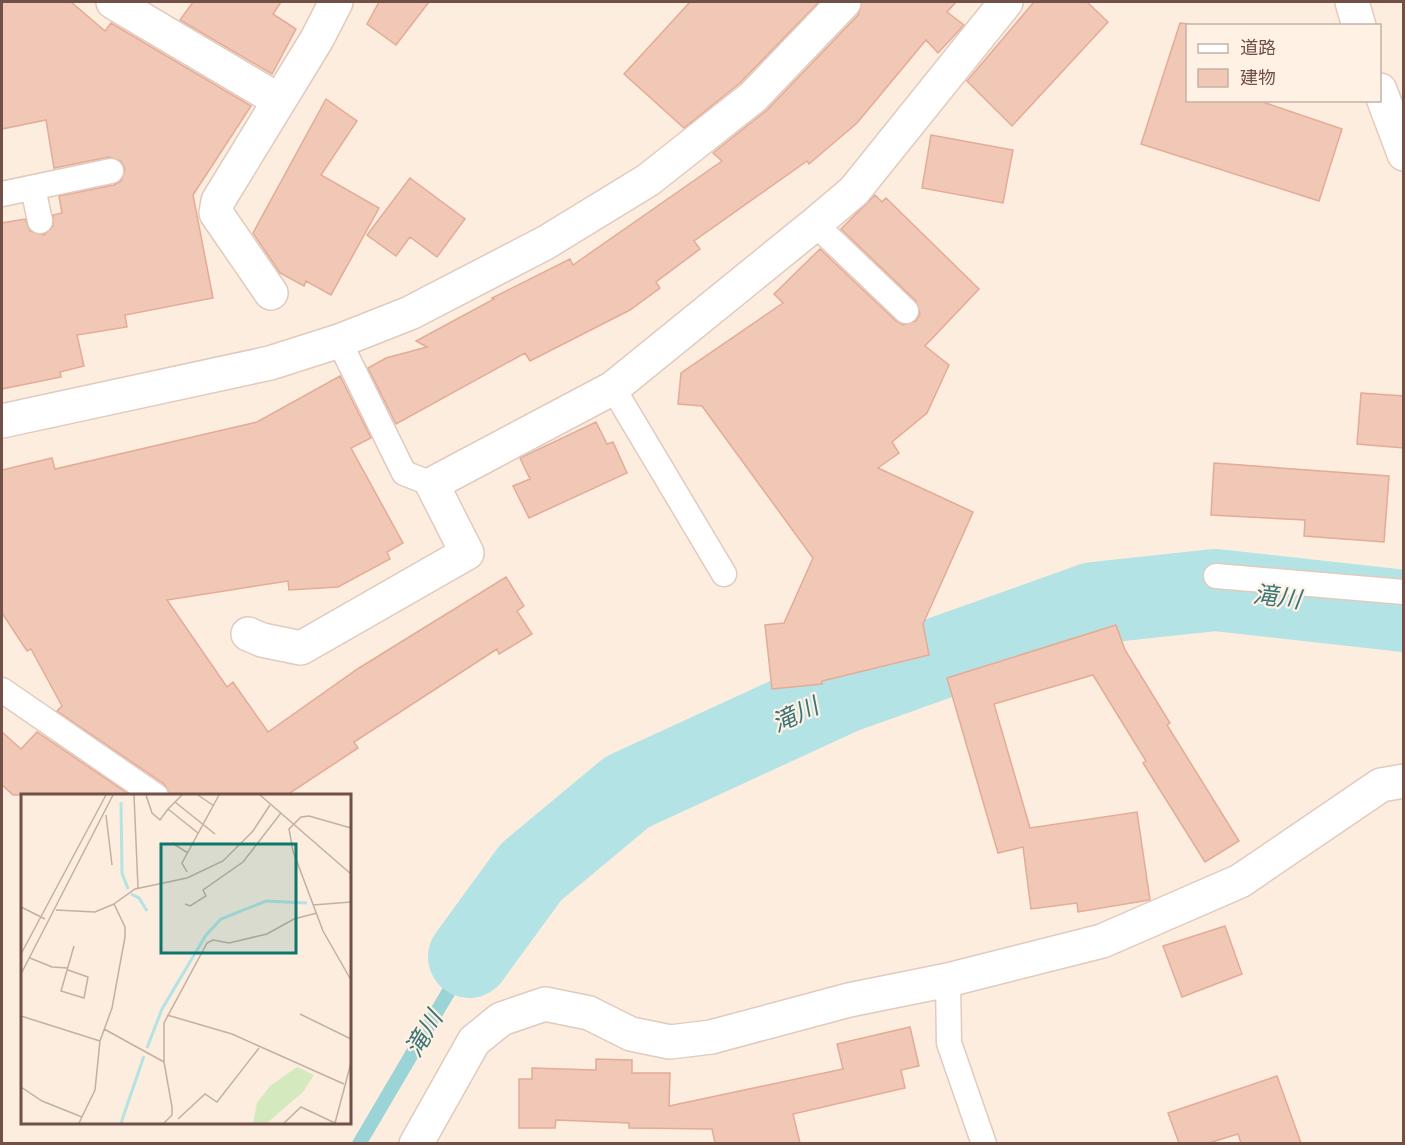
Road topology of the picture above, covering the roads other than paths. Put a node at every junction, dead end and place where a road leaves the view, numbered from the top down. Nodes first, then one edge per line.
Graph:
1 (113, 2) edge
2 (336, 2) edge
3 (844, 2) edge
4 (1006, 2) edge
5 (1352, 2) edge
6 (1358, 24) edge
7 (1381, 93) edge
8 (278, 100) junction
9 (1404, 154) edge
10 (111, 171) dead end
11 (33, 188) junction
12 (2, 194) edge
13 (40, 221) dead end
14 (815, 224) junction
15 (271, 293) dead end
16 (906, 310) dead end
17 (339, 341) junction
18 (613, 388) junction
19 (2, 421) edge
20 (432, 484) junction
21 (724, 574) dead end
22 (1216, 576) dead end
23 (1404, 592) edge
24 (248, 634) dead end
25 (2, 690) edge
26 (1404, 781) edge
27 (155, 794) edge
28 (948, 980) junction
29 (416, 1143) edge
30 (984, 1143) edge

1 - 8 street
2 - 8 street
3 - 17 street
4 - 14 street
5 - 6 street
7 - 9 street
8 - 15 street
10 - 11 lane
11 - 12 lane
11 - 13 lane
14 - 16 lane
14 - 18 street
17 - 19 street
17 - 20 lane
18 - 20 street
18 - 21 lane
20 - 24 street
22 - 23 lane
25 - 27 lane
26 - 28 street
28 - 29 street
28 - 30 lane

